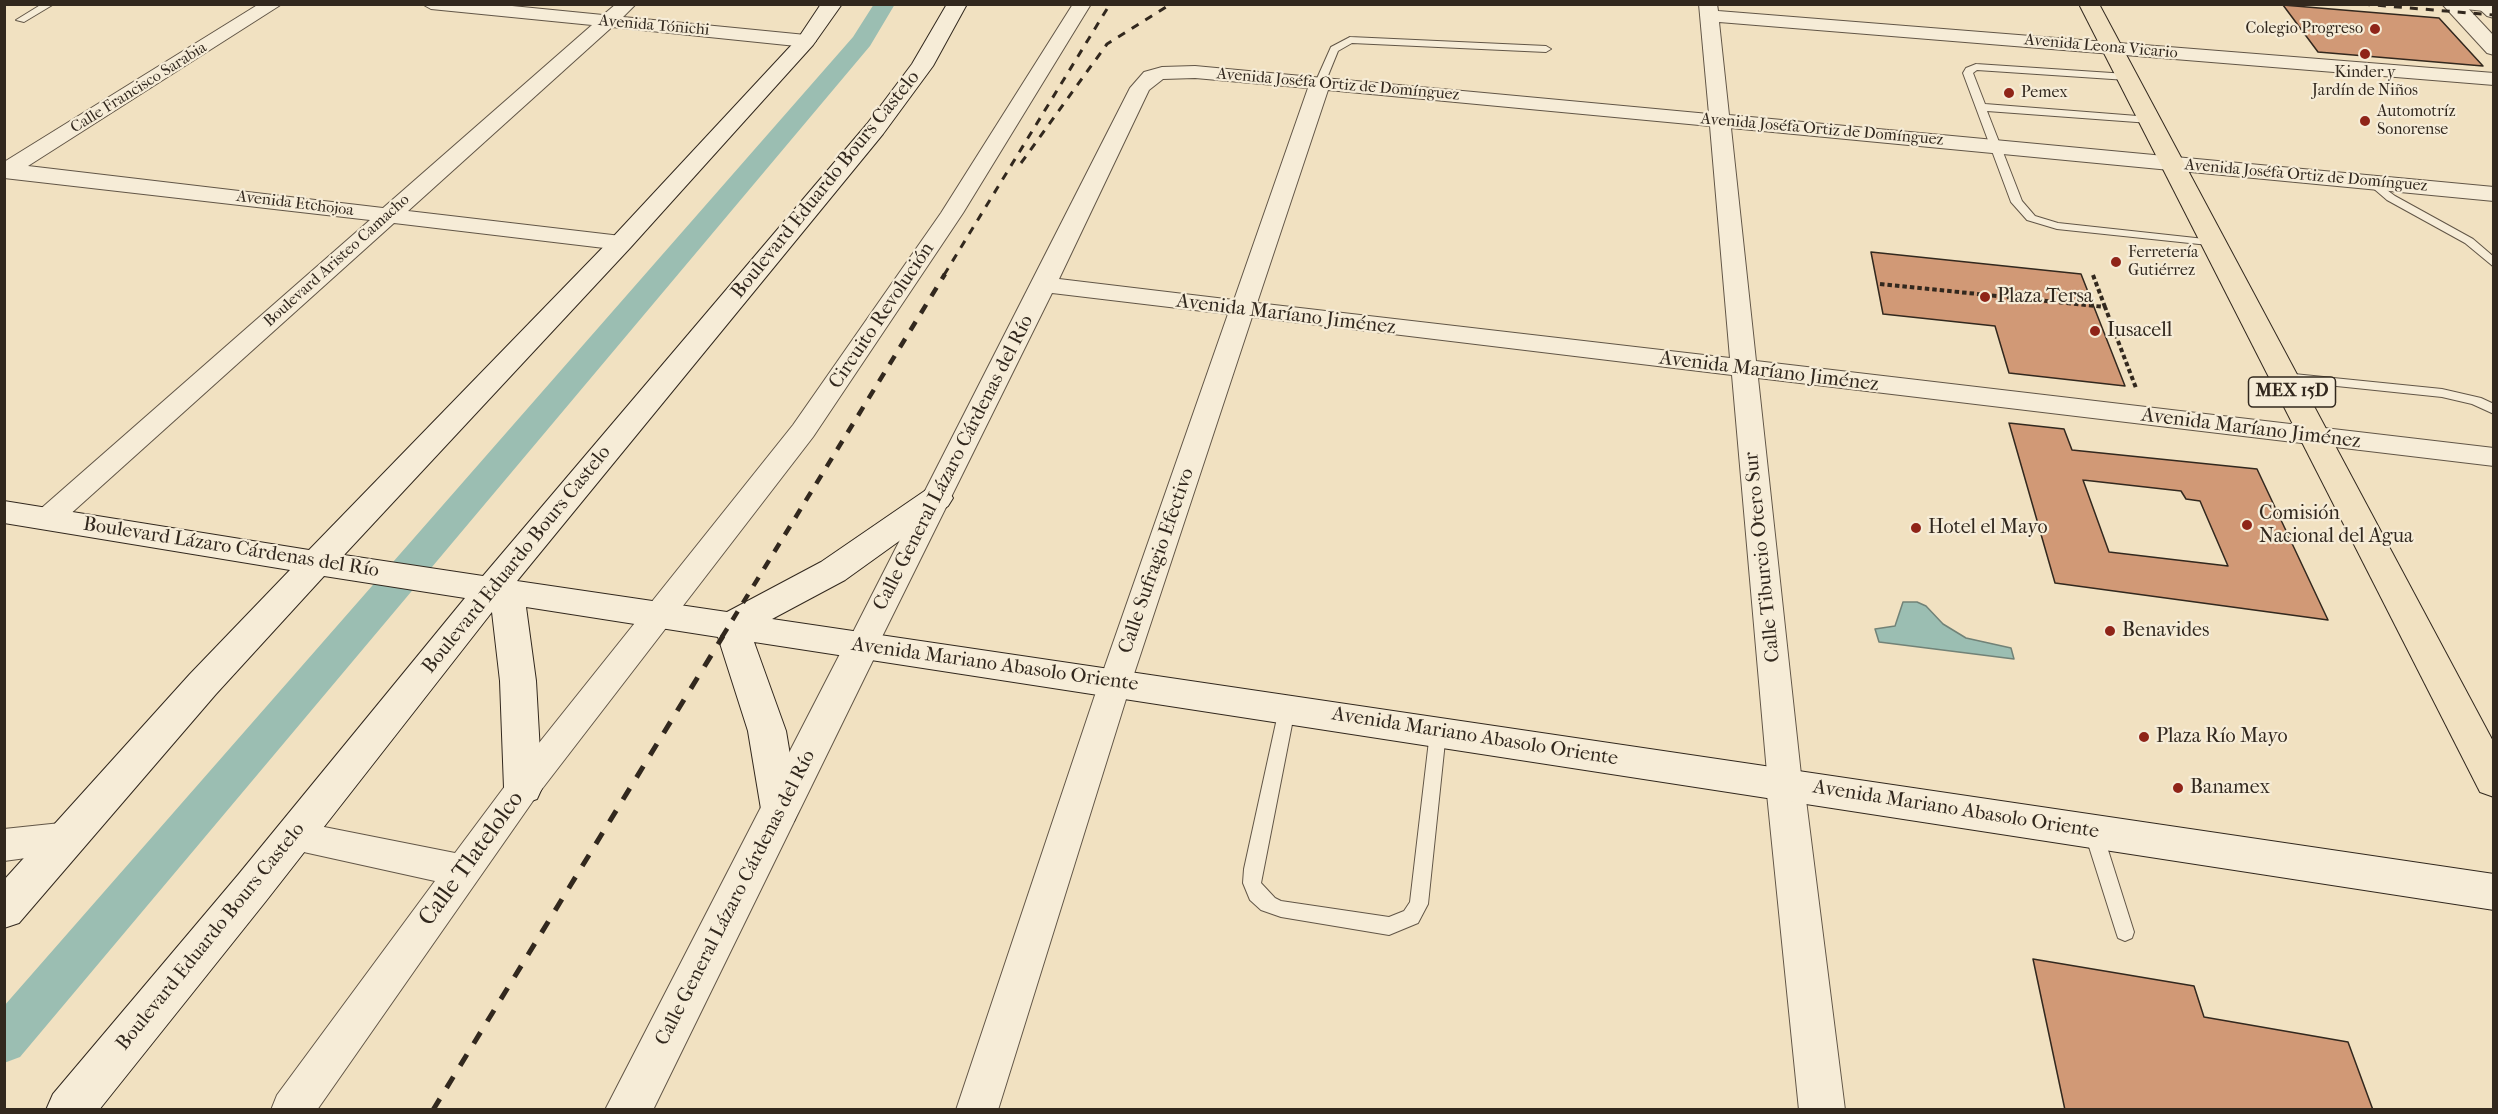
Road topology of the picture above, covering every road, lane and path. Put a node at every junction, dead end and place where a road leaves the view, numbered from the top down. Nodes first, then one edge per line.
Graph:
1 (50, 4) edge
2 (273, 4) edge
3 (431, 4) edge
4 (627, 4) edge
5 (832, 4) edge
6 (957, 4) edge
7 (1082, 4) edge
8 (2089, 4) edge
9 (2452, 4) edge
10 (2465, 4) edge
11 (2490, 7) edge
12 (1708, 10) edge
13 (21, 20) dead end
14 (607, 22) junction
15 (806, 40) junction
16 (2112, 48) junction
17 (1546, 49) dead end
18 (2493, 49) edge
19 (1151, 76) joint
20 (2127, 77) junction
21 (2493, 79) edge
22 (1320, 83) junction
23 (1980, 107) junction
24 (1720, 120) junction
25 (2150, 120) junction
26 (1995, 146) junction
27 (2172, 163) junction
28 (5, 171) edge
29 (2372, 182) junction
30 (2493, 194) edge
31 (388, 215) junction
32 (621, 243) junction
33 (2214, 244) junction
34 (2493, 264) edge
35 (2093, 275) dead end
36 (1880, 284) dead end
37 (1044, 285) junction
38 (2105, 307) junction
39 (1242, 310) junction
40 (1745, 369) junction
41 (2284, 377) junction
42 (2136, 388) dead end
43 (2493, 410) edge
44 (2314, 436) junction
45 (2493, 457) edge
46 (937, 498) junction
47 (4, 512) edge
48 (47, 519) junction
49 (329, 565) junction
50 (485, 588) junction
51 (661, 614) junction
52 (731, 625) junction
53 (862, 646) junction
54 (1115, 683) junction
55 (1287, 709) junction
56 (1438, 732) junction
57 (2493, 781) edge
58 (1785, 784) junction
59 (523, 788) junction
60 (780, 809) junction
61 (2093, 831) junction
62 (294, 836) junction
63 (70, 837) junction
64 (4, 845) edge
65 (462, 871) junction
66 (2493, 892) edge
67 (4, 910) edge
68 (2125, 932) dead end
69 (69, 1110) edge
70 (292, 1110) edge
71 (628, 1110) edge
72 (977, 1110) edge
73 (1822, 1110) edge

1 - 13 lane
2 - 28 street, Calle Francisco Sarabia
3 - 14 street, Avenida Tónichi
4 - 14 street, Boulevard Aristeo Camacho
5 - 15 main road
6 - 50 main road, Boulevard Eduardo Bours Castelo
7 - 51 street, Circuito Revolución
8 - 16 highway, MEX 15D
9 - 18 main road
10 - 11 street
12 - 16 street, Avenida Leona Vicario
12 - 24 street, Calle Tiburcio Otero Sur
14 - 15 street, Avenida Tónichi
14 - 31 street, Boulevard Aristeo Camacho
15 - 32 main road
16 - 20 highway, MEX 15D
16 - 21 street, Avenida Leona Vicario
17 - 22 lane
19 - 22 street, Avenida Joséfa Ortiz de Domínguez
19 - 37 street, Calle General Lázaro Cárdenas del Río
20 - 23 lane
20 - 25 highway, MEX 15D
22 - 24 street, Avenida Joséfa Ortiz de Domínguez
22 - 39 street, Calle Sufragio Efectivo
23 - 25 lane
23 - 26 lane
24 - 26 street, Avenida Joséfa Ortiz de Domínguez
24 - 40 street, Calle Tiburcio Otero Sur
25 - 27 highway, MEX 15D
26 - 27 street, Avenida Joséfa Ortiz de Domínguez
26 - 33 lane
27 - 29 street, Avenida Joséfa Ortiz de Domínguez
27 - 33 highway, MEX 15D
28 - 31 street, Avenida Etchojoa
29 - 30 street, Avenida Joséfa Ortiz de Domínguez
29 - 34 lane
31 - 32 street, Avenida Etchojoa
31 - 48 street, Boulevard Aristeo Camacho
32 - 49 main road
33 - 41 highway, MEX 15D
35 - 38 path
36 - 38 path
37 - 39 street, Avenida Maríano Jiménez
37 - 46 street, Calle General Lázaro Cárdenas del Río
38 - 42 path
39 - 40 street, Avenida Maríano Jiménez
39 - 54 street, Calle Sufragio Efectivo
40 - 44 street, Avenida Maríano Jiménez
40 - 58 street, Calle Tiburcio Otero Sur
41 - 43 lane
41 - 44 highway, MEX 15D
44 - 45 street, Avenida Maríano Jiménez
44 - 57 highway, MEX 15D
46 - 52 main road
46 - 53 street, Calle General Lázaro Cárdenas del Río
47 - 48 main road, Boulevard Lázaro Cárdenas del Río
48 - 49 main road, Boulevard Lázaro Cárdenas del Río
49 - 50 main road, Boulevard Lázaro Cárdenas del Río
49 - 63 main road
50 - 51 main road, Avenida Mariano Abasolo Oriente
50 - 59 main road
50 - 62 main road, Boulevard Eduardo Bours Castelo
51 - 52 main road, Avenida Mariano Abasolo Oriente
51 - 59 street, Calle Tlatelolco
52 - 53 main road, Avenida Mariano Abasolo Oriente
52 - 60 main road
53 - 54 main road, Avenida Mariano Abasolo Oriente
53 - 60 main road, Calle General Lázaro Cárdenas del Río
54 - 55 main road, Avenida Mariano Abasolo Oriente
54 - 72 street, Calle Sufragio Efectivo
55 - 56 main road, Avenida Mariano Abasolo Oriente
55 - 56 lane
56 - 58 main road, Avenida Mariano Abasolo Oriente
58 - 61 main road, Avenida Mariano Abasolo Oriente
58 - 73 main road, Calle Tiburcio Otero Sur
59 - 65 street, Calle Tlatelolco
60 - 71 main road, Calle General Lázaro Cárdenas del Río
61 - 66 main road, Avenida Mariano Abasolo Oriente
61 - 68 lane
62 - 65 street
62 - 69 main road, Boulevard Eduardo Bours Castelo
63 - 64 street
63 - 67 main road
65 - 70 street, Calle Tlatelolco

